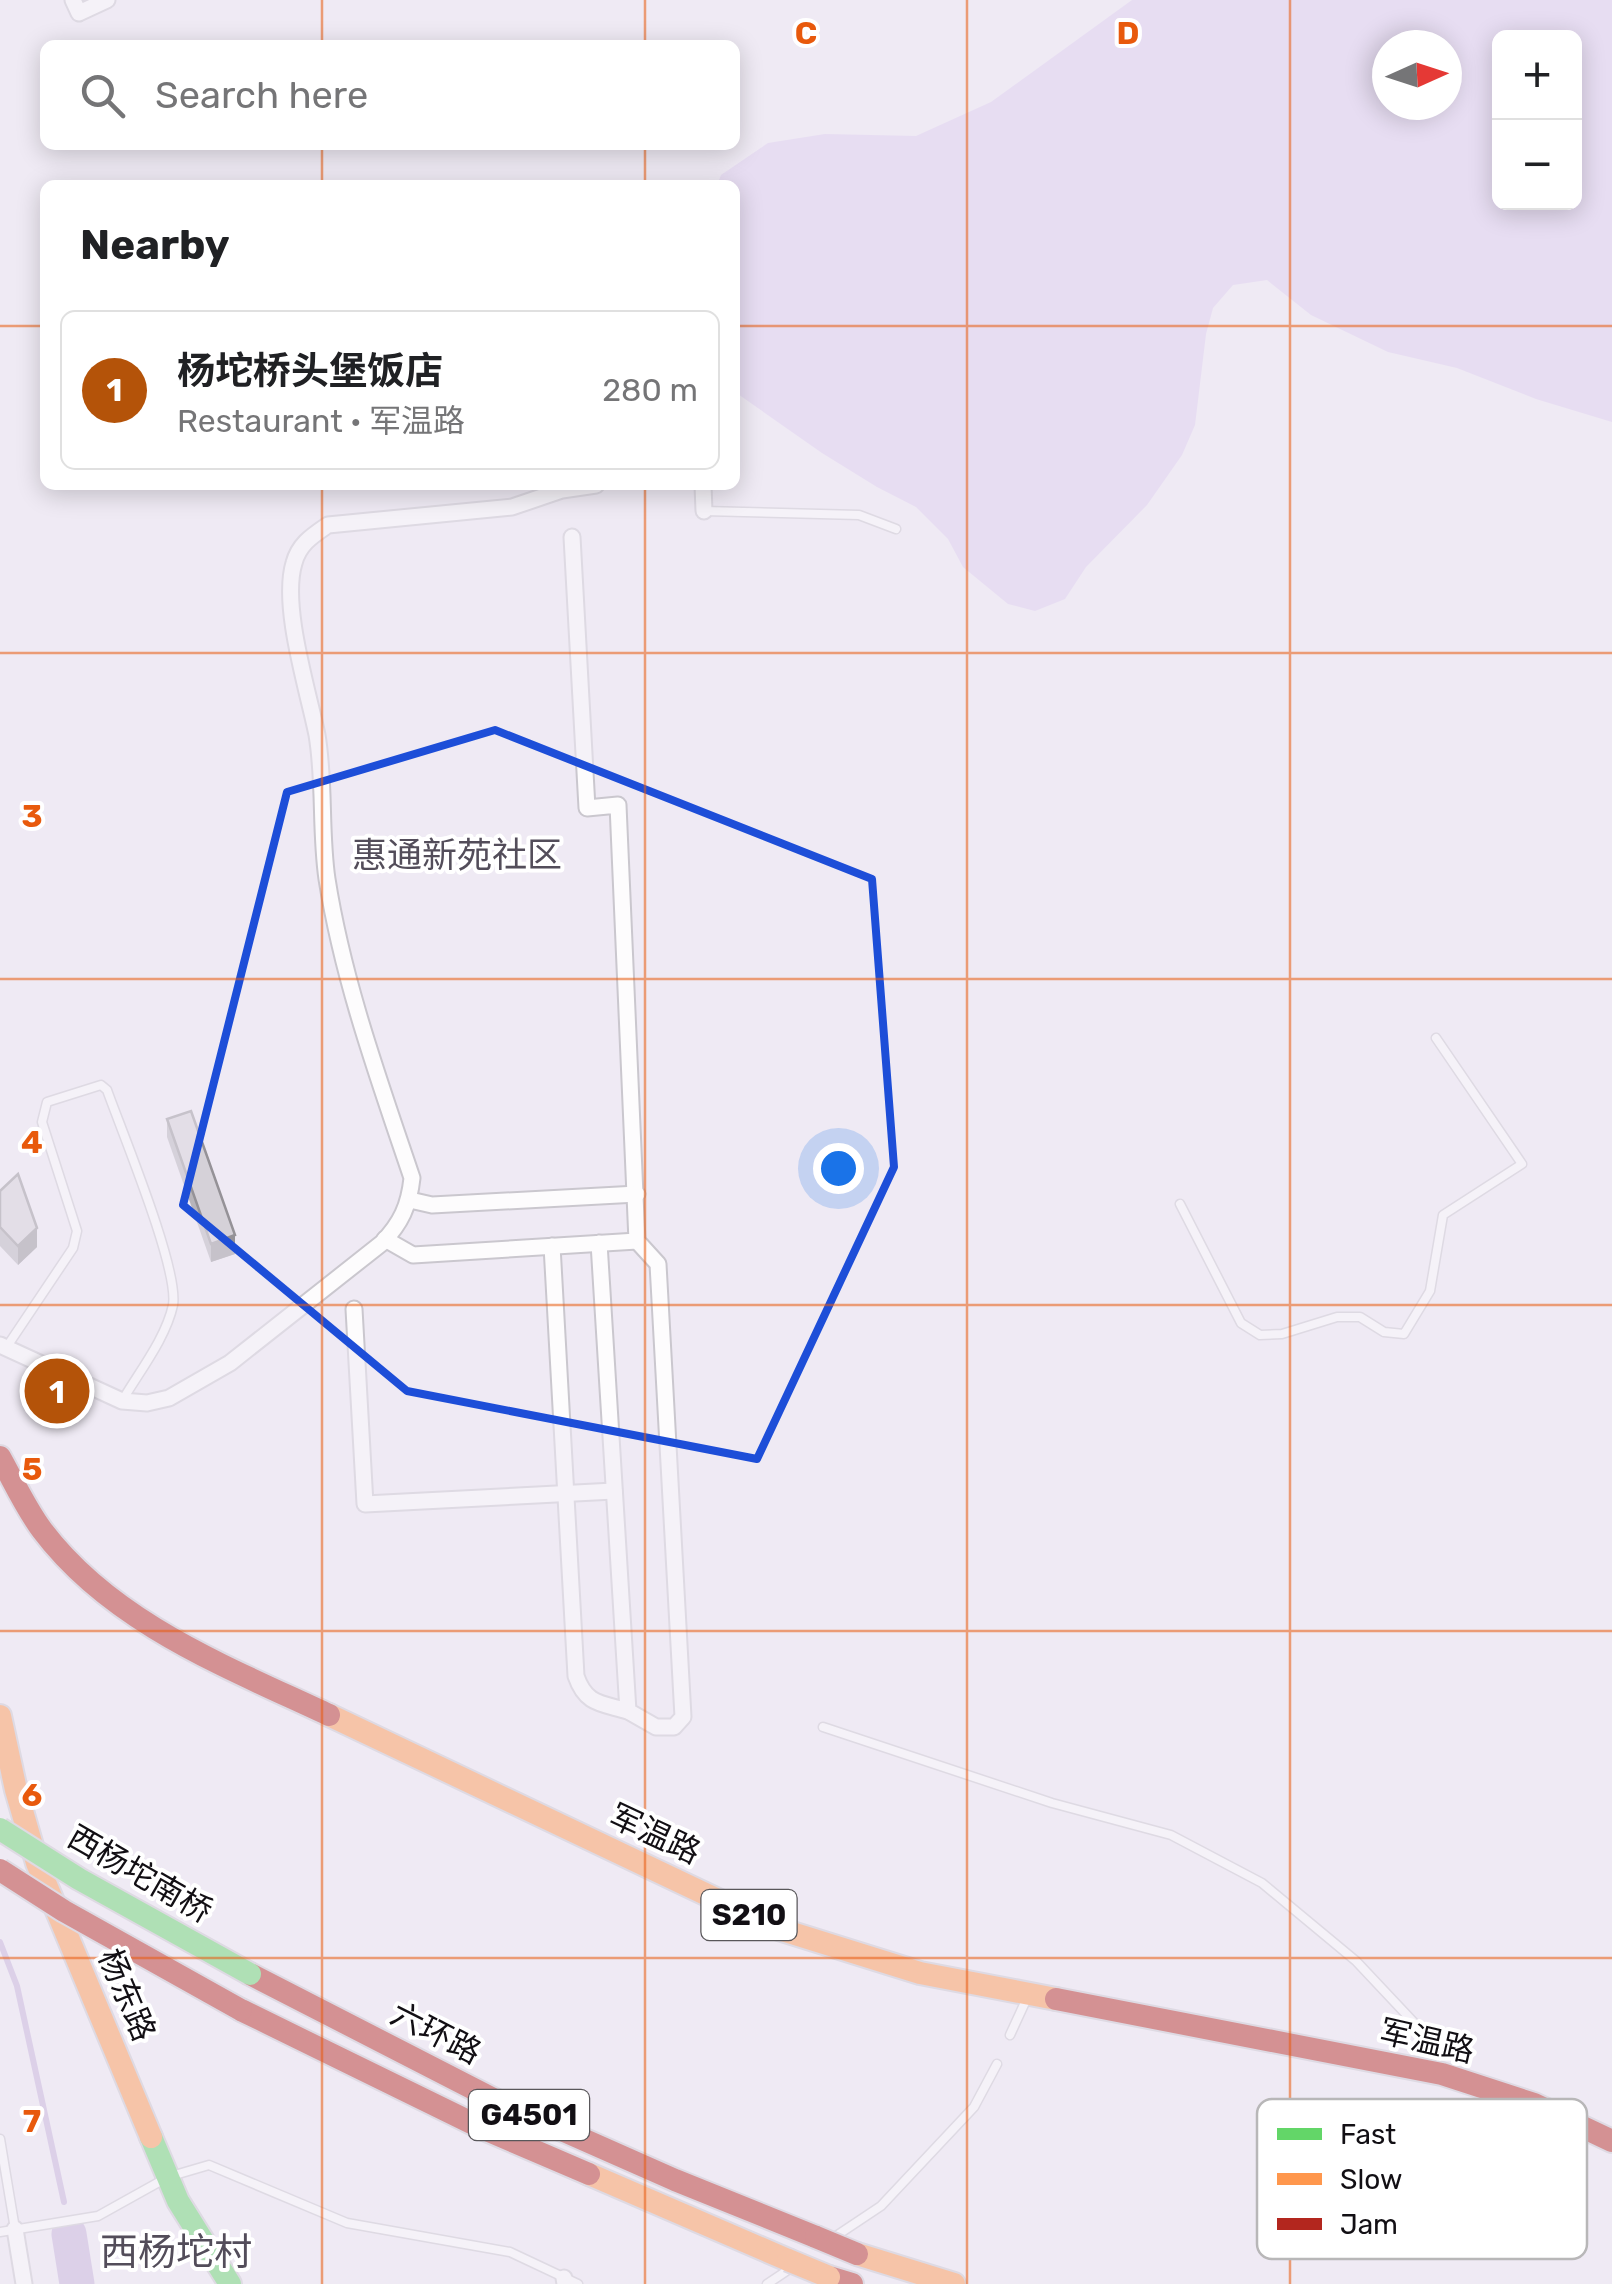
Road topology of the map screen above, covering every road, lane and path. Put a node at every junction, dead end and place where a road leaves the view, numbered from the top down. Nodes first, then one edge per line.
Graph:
1 (73, 0) edge
2 (107, 0) edge
3 (562, 490) edge
4 (703, 490) edge
5 (704, 511) joint
6 (896, 529) dead end
7 (572, 537) dead end
8 (1436, 1038) dead end
9 (637, 1194) junction
10 (410, 1200) junction
11 (1180, 1204) dead end
12 (385, 1239) junction
13 (637, 1241) junction
14 (600, 1243) junction
15 (552, 1246) junction
16 (354, 1308) dead end
17 (3, 1346) edge
18 (122, 1401) junction
19 (0, 1457) edge
20 (614, 1491) junction
21 (566, 1494) junction
22 (628, 1711) junction
23 (0, 1716) edge
24 (823, 1728) dead end
25 (0, 1828) edge
26 (0, 1870) edge
27 (250, 1974) joint
28 (1029, 1993) junction
29 (1010, 2034) dead end
30 (1436, 2046) dead end
31 (997, 2064) dead end
32 (1519, 2099) edge
33 (1587, 2129) edge
34 (0, 2140) edge
35 (1612, 2141) edge
36 (168, 2177) junction
37 (8, 2230) edge
38 (569, 2282) edge
39 (24, 2284) edge
40 (230, 2284) edge
41 (766, 2284) edge
42 (852, 2284) edge
43 (954, 2284) edge

1 - 2 street
3 - 10 street
4 - 5 street
5 - 6 lane
7 - 9 street
8 - 11 lane
9 - 10 street
9 - 13 street
10 - 12 street
12 - 15 street
12 - 18 street
13 - 14 street
13 - 22 street
14 - 15 street
14 - 20 street
15 - 21 street
16 - 21 street
17 - 18 street
17 - 18 lane
19 - 28 main road, 军温路 / S210
20 - 21 street
20 - 22 street
21 - 22 street
23 - 36 main road, 杨东路
24 - 30 lane
25 - 27 main road, 西杨坨南桥 / G4501, bridge
26 - 42 main road, 六环路 / G4501, bridge
27 - 43 main road, 六环路 / G4501, bridge
28 - 29 lane
28 - 32 main road, 军温路 / S210
31 - 41 lane
33 - 35 main road, 军温路 / S210
34 - 37 lane
36 - 37 lane
36 - 38 lane
36 - 40 main road, 杨东路
37 - 39 street

